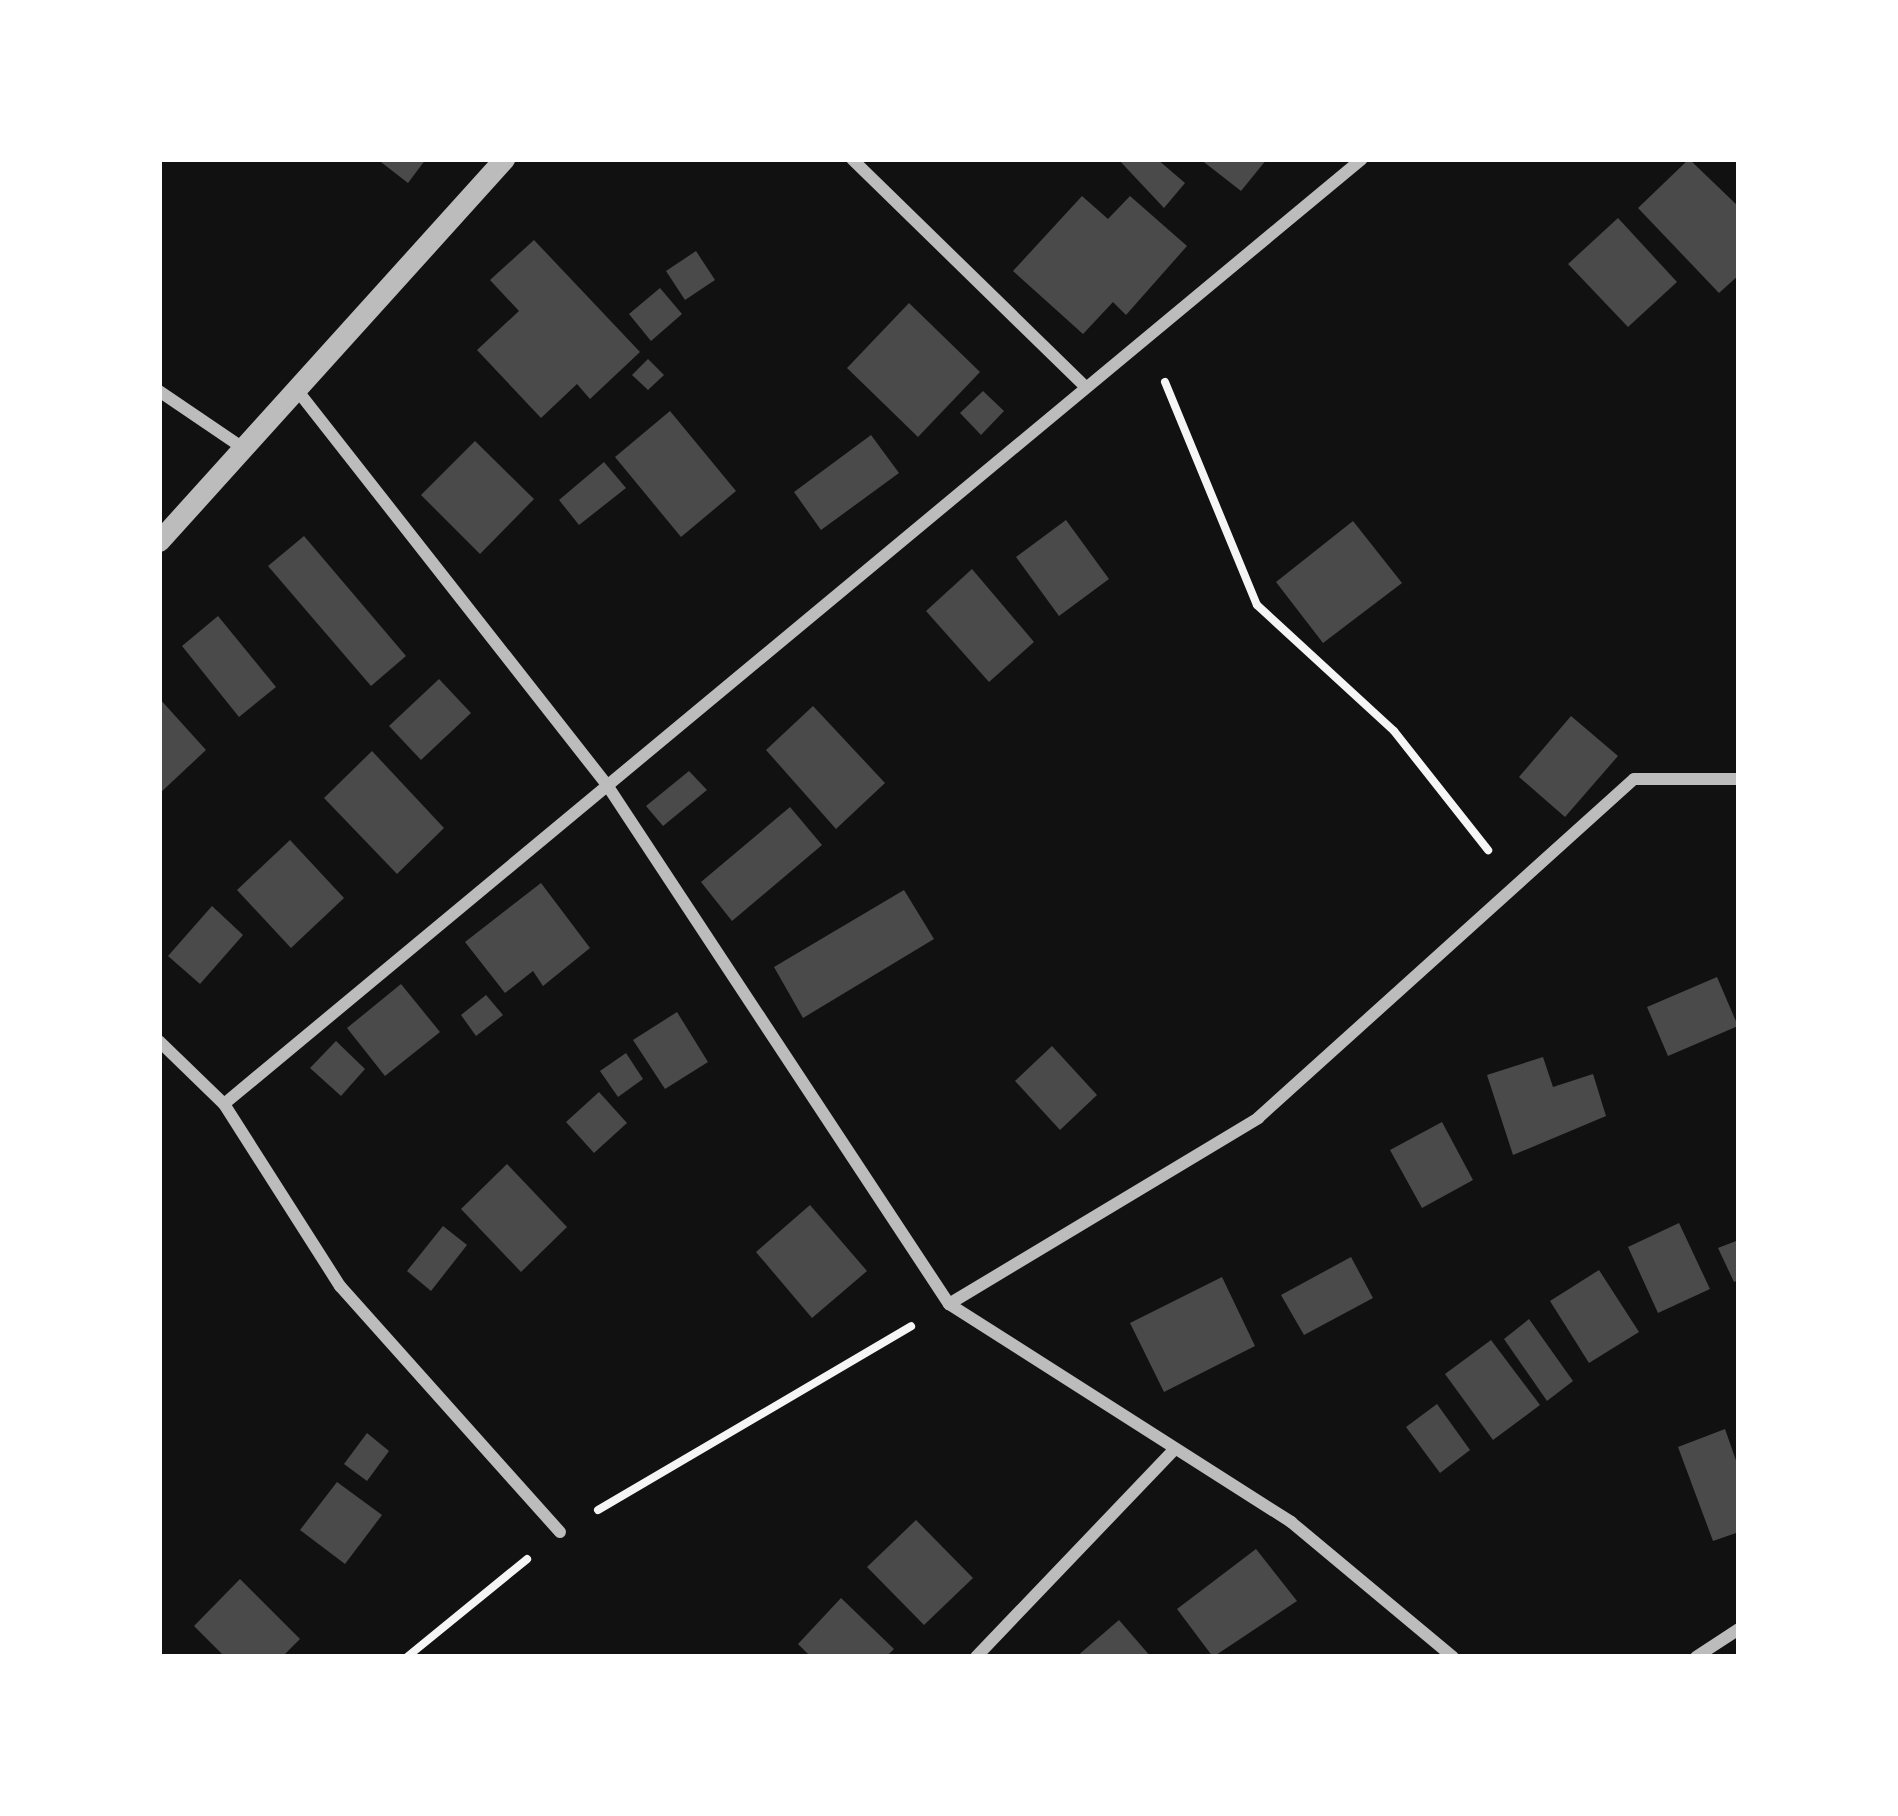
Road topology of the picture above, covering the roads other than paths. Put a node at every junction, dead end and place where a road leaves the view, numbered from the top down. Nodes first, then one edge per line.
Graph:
1 (504, 159) edge
2 (852, 159) edge
3 (1363, 159) edge
4 (1085, 386) junction
5 (297, 390) junction
6 (159, 391) edge
7 (244, 449) junction
8 (159, 541) edge
9 (1739, 779) edge
10 (607, 785) junction
11 (159, 1040) edge
12 (224, 1103) junction
13 (950, 1304) junction
14 (1174, 1450) junction
15 (560, 1532) road end
16 (1739, 1629) edge
17 (976, 1657) edge
18 (1453, 1657) edge
19 (1696, 1657) edge

1 - 5 street
2 - 4 street
3 - 4 street
4 - 10 street
5 - 7 street
5 - 10 street
6 - 7 street
7 - 8 street
9 - 13 street
10 - 12 street
10 - 13 street
11 - 12 street
12 - 15 street
13 - 14 street
14 - 17 street
14 - 18 street
16 - 19 street

